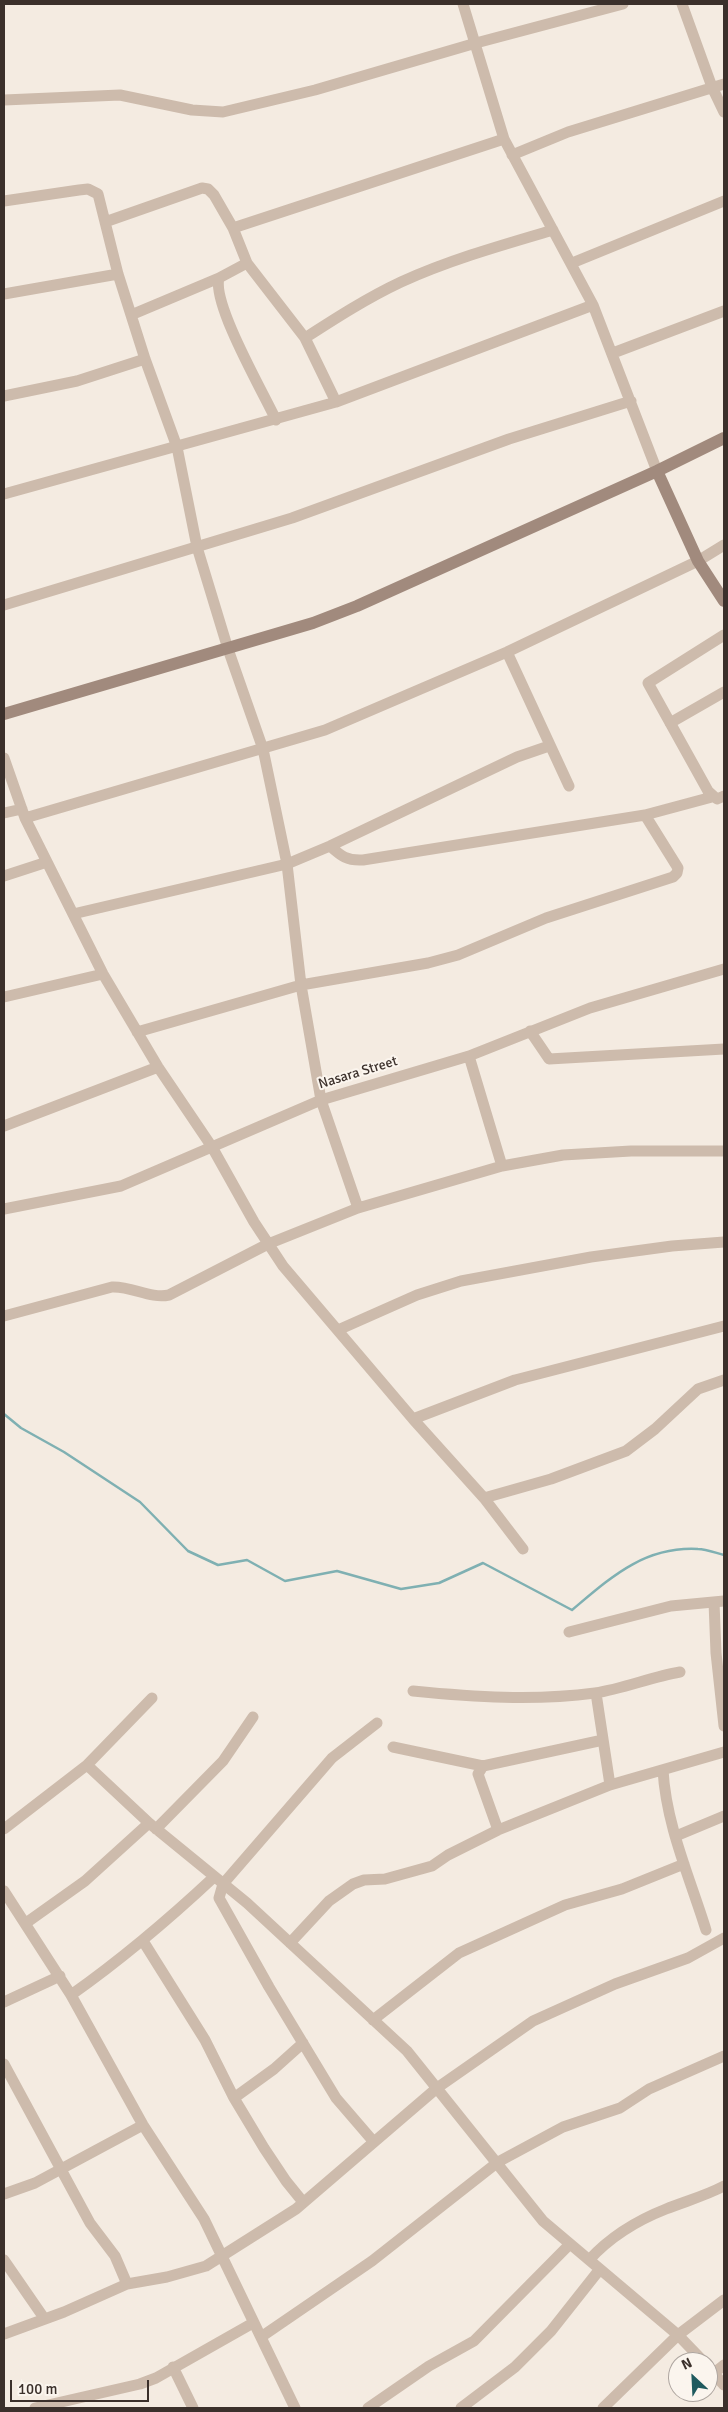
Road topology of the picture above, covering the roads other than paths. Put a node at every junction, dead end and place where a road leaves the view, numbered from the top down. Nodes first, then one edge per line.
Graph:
1 (463, 4) edge
2 (623, 4) edge
3 (682, 4) edge
4 (476, 43) junction
5 (718, 86) edge
6 (4, 100) edge
7 (724, 112) edge
8 (504, 139) junction
9 (512, 155) junction
10 (4, 201) edge
11 (724, 201) edge
12 (104, 222) junction
13 (233, 228) junction
14 (553, 230) junction
15 (247, 262) junction
16 (572, 263) junction
17 (118, 274) junction
18 (219, 278) junction
19 (4, 294) edge
20 (593, 305) junction
21 (724, 311) edge
22 (131, 315) junction
23 (306, 338) junction
24 (613, 353) junction
25 (145, 359) junction
26 (4, 396) edge
27 (631, 401) junction
28 (336, 402) junction
29 (276, 420) junction
30 (724, 438) edge
31 (177, 447) junction
32 (657, 471) junction
33 (4, 494) edge
34 (724, 545) edge
35 (196, 547) junction
36 (698, 560) junction
37 (724, 601) edge
38 (4, 605) edge
39 (724, 635) edge
40 (228, 650) junction
41 (507, 652) junction
42 (724, 692) edge
43 (4, 714) edge
44 (670, 723) junction
45 (549, 746) junction
46 (263, 749) junction
47 (4, 758) edge
48 (568, 786) dead end
49 (718, 797) edge
50 (4, 813) edge
51 (23, 814) junction
52 (645, 815) junction
53 (330, 846) junction
54 (47, 862) junction
55 (287, 864) junction
56 (4, 876) edge
57 (73, 914) junction
58 (724, 969) edge
59 (103, 974) junction
60 (301, 985) junction
61 (4, 998) edge
62 (530, 1031) junction
63 (137, 1032) junction
64 (724, 1048) edge
65 (469, 1056) junction
66 (158, 1066) junction
67 (321, 1100) junction
68 (4, 1126) edge
69 (212, 1147) junction
70 (724, 1151) edge
71 (502, 1166) junction
72 (4, 1208) edge
73 (358, 1208) junction
74 (724, 1242) edge
75 (268, 1244) junction
76 (4, 1316) edge
77 (724, 1326) edge
78 (338, 1330) junction
79 (724, 1380) edge
80 (413, 1418) junction
81 (484, 1498) junction
82 (523, 1549) dead end
83 (719, 1601) edge
84 (569, 1632) dead end
85 (680, 1672) dead end
86 (413, 1691) dead end
87 (596, 1693) junction
88 (152, 1698) dead end
89 (253, 1717) dead end
90 (377, 1723) dead end
91 (724, 1726) edge
92 (603, 1740) junction
93 (393, 1747) dead end
94 (724, 1752) edge
95 (87, 1765) junction
96 (483, 1766) junction
97 (663, 1770) junction
98 (610, 1785) junction
99 (724, 1816) edge
100 (152, 1826) junction
101 (4, 1829) edge
102 (498, 1830) junction
103 (676, 1836) junction
104 (684, 1864) junction
105 (218, 1881) junction
106 (6, 1897) edge
107 (26, 1923) junction
108 (706, 1930) dead end
109 (724, 1938) edge
110 (143, 1941) junction
111 (290, 1942) junction
112 (60, 1976) junction
113 (71, 1995) junction
114 (4, 2002) edge
115 (373, 2020) junction
116 (303, 2043) junction
117 (724, 2056) edge
118 (4, 2064) edge
119 (437, 2088) junction
120 (234, 2098) junction
121 (143, 2125) junction
122 (373, 2141) junction
123 (498, 2162) junction
124 (62, 2168) junction
125 (724, 2186) edge
126 (4, 2194) edge
127 (303, 2202) junction
128 (570, 2245) junction
129 (221, 2256) junction
130 (4, 2260) edge
131 (589, 2260) junction
132 (600, 2270) junction
133 (126, 2284) junction
134 (724, 2300) edge
135 (44, 2318) junction
136 (254, 2323) junction
137 (4, 2334) edge
138 (678, 2335) junction
139 (261, 2337) junction
140 (694, 2352) edge
141 (173, 2367) junction
142 (36, 2408) edge
143 (193, 2408) edge
144 (296, 2408) edge
145 (368, 2408) edge
146 (461, 2408) edge
147 (603, 2408) edge

1 - 4 street
2 - 4 street
3 - 5 street
4 - 6 street
4 - 8 street
5 - 7 street
5 - 9 street
8 - 9 street
8 - 13 street
9 - 14 street
10 - 12 street
11 - 16 street
12 - 13 street
12 - 17 street
13 - 15 street
14 - 16 street
14 - 23 street
15 - 18 street
15 - 23 street
16 - 20 street
17 - 19 street
17 - 22 street
18 - 22 street
18 - 29 street
20 - 24 street
20 - 28 street
21 - 24 street
22 - 25 street
23 - 28 street
24 - 27 street
25 - 26 street
25 - 31 street
27 - 32 street
27 - 35 street
28 - 29 street
29 - 31 street
30 - 32 street
31 - 33 street
31 - 35 street
32 - 36 street
32 - 40 street
34 - 36 street
35 - 38 street
35 - 40 street
36 - 37 street
36 - 41 street
39 - 44 street
40 - 43 street
40 - 46 street
41 - 45 street
41 - 46 street
42 - 44 street
44 - 49 street
45 - 48 street
45 - 53 street
46 - 51 street
46 - 55 street
47 - 51 street
49 - 52 street
50 - 51 street
51 - 54 street
52 - 53 street
52 - 60 street
53 - 55 street
54 - 56 street
54 - 57 street
55 - 57 street
55 - 60 street
57 - 59 street
58 - 62 street, Nasara Street
59 - 61 street
59 - 63 street
60 - 63 street
60 - 67 street
62 - 64 street
62 - 65 street, Nasara Street
63 - 66 street
65 - 67 street, Nasara Street
65 - 71 street
66 - 68 street
66 - 69 street
67 - 69 street, Nasara Street
67 - 73 street
69 - 72 street, Nasara Street
69 - 75 street
70 - 71 street
71 - 73 street
73 - 75 street
74 - 78 street
75 - 76 street
75 - 78 street
77 - 80 street
78 - 80 street
79 - 81 street
80 - 81 street
81 - 82 street
83 - 84 street
83 - 91 street
85 - 87 street
86 - 87 street
87 - 92 street
88 - 95 street
89 - 100 street
90 - 105 street
92 - 96 street
92 - 98 street
93 - 96 street
94 - 97 street
95 - 100 street
95 - 101 street
96 - 102 street
97 - 98 street
97 - 103 street
98 - 102 street
99 - 103 street
100 - 105 street
100 - 107 street
102 - 111 street
103 - 104 street
104 - 108 street
104 - 115 street
105 - 110 street
105 - 111 street
105 - 116 street
106 - 107 street
107 - 112 street
109 - 119 street
110 - 113 street
110 - 120 street
111 - 115 street
112 - 113 street
112 - 114 street
113 - 121 street
115 - 119 street
116 - 120 street
116 - 122 street
117 - 123 street
118 - 124 street
119 - 122 street
119 - 123 street
120 - 127 street
121 - 124 street
121 - 129 street
122 - 127 street
123 - 128 street
123 - 139 street
124 - 126 street
124 - 133 street
125 - 131 street
127 - 129 street
128 - 131 street
128 - 145 street
129 - 133 street
129 - 136 street
130 - 135 street
131 - 132 street
132 - 138 street
132 - 146 street
133 - 135 street
134 - 138 street
135 - 137 street
136 - 139 street
136 - 141 street
138 - 140 street
138 - 147 street
139 - 144 street
141 - 142 street
141 - 143 street

